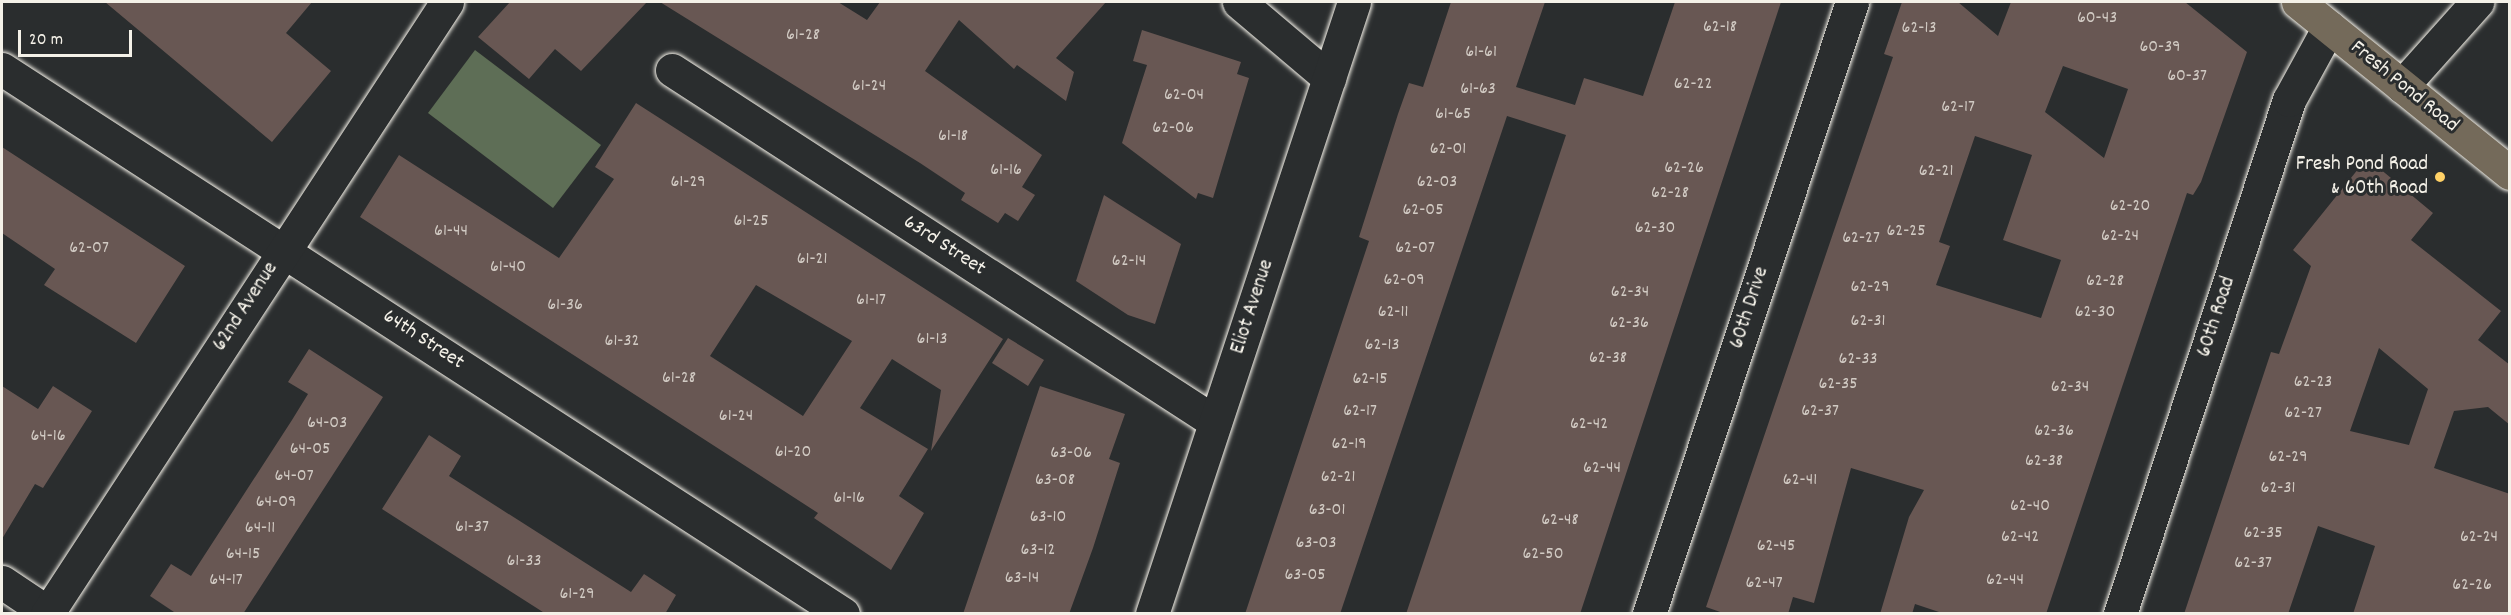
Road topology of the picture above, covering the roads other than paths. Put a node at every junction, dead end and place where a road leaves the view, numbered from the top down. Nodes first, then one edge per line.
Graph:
1 (447, 2) edge
2 (1239, 2) edge
3 (1354, 2) edge
4 (1852, 2) edge
5 (2298, 2) edge
6 (2477, 2) edge
7 (2329, 27) junction
8 (2, 69) edge
9 (672, 70) dead end
10 (1329, 78) junction
11 (2402, 86) junction
12 (2510, 172) edge
13 (284, 250) junction
14 (1215, 422) junction
15 (2, 582) edge
16 (48, 613) edge
17 (843, 614) edge
18 (1152, 614) edge
19 (1649, 614) edge
20 (2120, 614) edge

1 - 13 street, 62nd Avenue
2 - 10 street
3 - 10 street, Eliot Avenue
4 - 19 street, 60th Drive
5 - 7 main road, Fresh Pond Road
6 - 11 street
7 - 11 main road, Fresh Pond Road
7 - 20 street, 60th Road
8 - 13 street, 64th Street
9 - 14 street, 63rd Street
10 - 14 street, Eliot Avenue
11 - 12 main road, Fresh Pond Road
13 - 16 street, 62nd Avenue
13 - 17 street, 64th Street
14 - 18 street, Eliot Avenue
15 - 16 street

